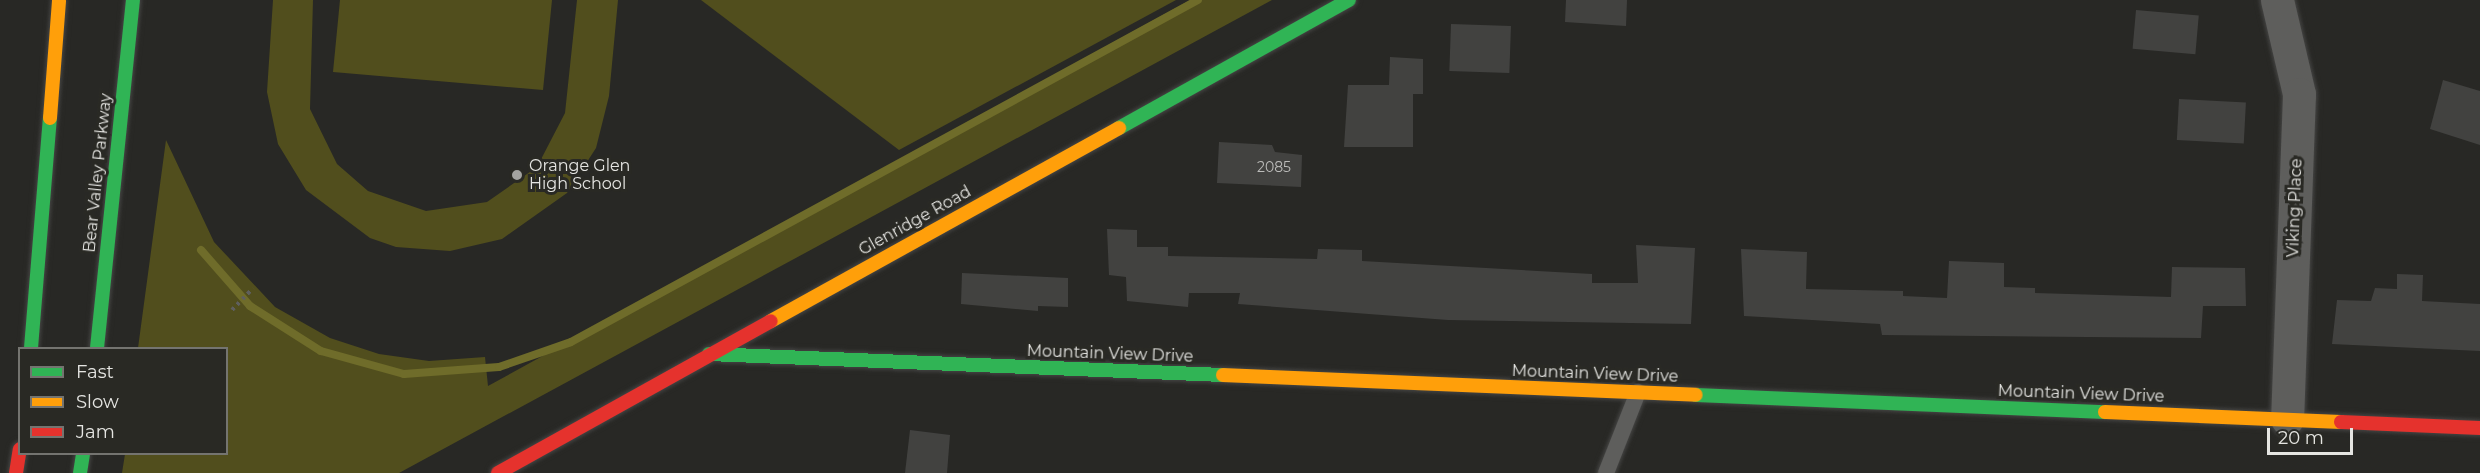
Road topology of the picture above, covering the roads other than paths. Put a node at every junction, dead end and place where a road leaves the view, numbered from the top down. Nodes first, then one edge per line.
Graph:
1 (59, 0) edge
2 (133, 0) edge
3 (1350, 0) edge
4 (2277, 0) edge
5 (31, 347) edge
6 (97, 347) edge
7 (709, 354) junction
8 (1638, 392) junction
9 (2287, 419) junction
10 (2480, 428) edge
11 (19, 455) edge
12 (83, 455) edge
13 (16, 473) edge
14 (80, 473) edge
15 (498, 473) edge
16 (1606, 473) edge

1 - 5 street
2 - 6 street, Bear Valley Parkway
3 - 7 street, Glenridge Road
4 - 9 street, Viking Place
7 - 8 street, Mountain View Drive
7 - 15 street, Glenridge Road
8 - 9 street, Mountain View Drive
8 - 16 lane
9 - 10 street, Mountain View Drive
11 - 13 street
12 - 14 street

